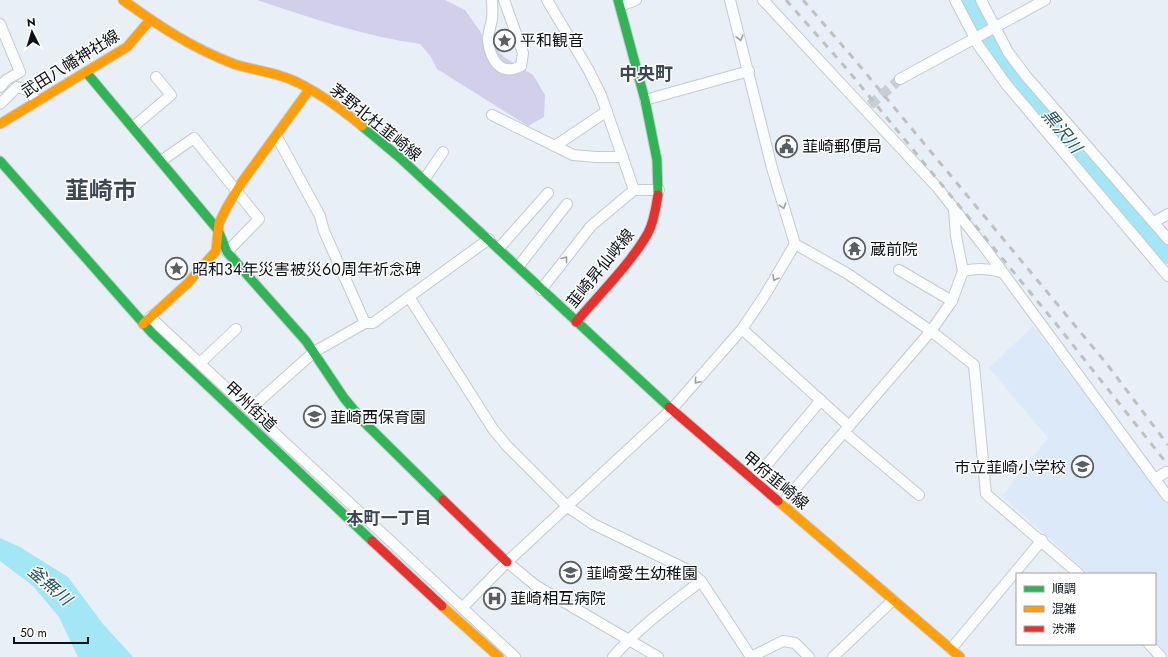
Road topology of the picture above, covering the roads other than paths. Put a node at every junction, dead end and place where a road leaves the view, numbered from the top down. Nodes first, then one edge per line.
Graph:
1 (123, 0) edge
2 (492, 0) edge
3 (504, 0) edge
4 (547, 0) edge
5 (636, 0) edge
6 (730, 0) edge
7 (762, 0) edge
8 (955, 0) edge
9 (981, 0) edge
10 (1045, 0) edge
11 (619, 3) edge
12 (150, 20) junction
13 (0, 24) edge
14 (995, 27) junction
15 (974, 38) junction
16 (749, 71) junction
17 (86, 72) junction
18 (156, 77) dead end
19 (900, 79) tunnel mouth
20 (0, 87) edge
21 (310, 90) junction
22 (645, 100) junction
23 (1, 101) edge
24 (37, 101) junction
25 (607, 111) junction
26 (492, 115) dead end
27 (0, 124) edge
28 (133, 127) junction
29 (277, 137) junction
30 (555, 146) junction
31 (443, 152) dead end
32 (623, 157) junction
33 (0, 161) edge
34 (161, 161) junction
35 (424, 180) junction
36 (634, 190) junction
37 (659, 190) junction
38 (236, 191) junction
39 (548, 193) dead end
40 (567, 204) dead end
41 (954, 209) junction
42 (1168, 214) edge
43 (1154, 222) junction
44 (218, 230) junction
45 (489, 239) junction
46 (1168, 239) edge
47 (795, 244) junction
48 (498, 248) junction
49 (227, 252) junction
50 (518, 267) junction
51 (899, 270) dead end
52 (963, 271) junction
53 (1001, 272) junction
54 (1168, 276) edge
55 (541, 290) junction
56 (409, 297) junction
57 (952, 301) junction
58 (147, 320) junction
59 (576, 322) junction
60 (365, 323) junction
61 (236, 329) dead end
62 (742, 329) junction
63 (931, 331) junction
64 (314, 352) junction
65 (200, 363) junction
66 (821, 400) junction
67 (250, 409) junction
68 (672, 409) junction
69 (847, 429) junction
70 (1166, 472) dead end
71 (1155, 479) junction
72 (754, 480) junction
73 (919, 495) dead end
74 (1168, 497) edge
75 (782, 504) junction
76 (568, 508) junction
77 (1042, 540) junction
78 (507, 562) junction
79 (1078, 573) edge
80 (701, 581) junction
81 (894, 600) junction
82 (463, 607) junction
83 (629, 640) junction
84 (1150, 645) edge
85 (951, 649) junction
86 (499, 657) edge
87 (514, 657) edge
88 (614, 657) edge
89 (658, 657) edge
90 (809, 657) edge
91 (832, 657) edge
92 (960, 657) edge
93 (1161, 657) edge

1 - 12 main road, 茅野北杜韮崎線
2 - 3 street
4 - 25 street
5 - 11 street
6 -> 16 street
7 - 41 street
8 - 15 street
9 - 14 street
10 - 14 street
11 - 22 main road, 韮崎昇仙峡線
12 - 17 main road, 武田八幡神社線
12 - 21 main road, 茅野北杜韮崎線
13 - 20 street
14 - 15 street
14 - 43 street
15 - 19 street
15 - 54 street
16 - 22 street
16 -> 47 street
17 - 24 main road, 武田八幡神社線
17 - 28 main road
18 - 28 street
21 - 29 main road
21 - 35 main road, 茅野北杜韮崎線
22 - 37 main road, 韮崎昇仙峡線
23 - 24 street
24 - 27 main road, 武田八幡神社線
25 - 30 street
25 - 32 street
26 - 30 street
28 - 34 main road
29 - 38 main road
29 - 60 street
30 - 32 street
31 - 35 street
32 - 36 street
33 - 58 main road, 甲州街道
34 - 38 street
34 - 44 main road
35 - 45 main road, 茅野北杜韮崎線
36 - 37 street
55 -> 36 street
37 - 59 main road, 韮崎昇仙峡線
38 - 44 main road
38 - 49 street
39 - 48 street
40 - 50 street
41 - 52 street
41 - 53 street
42 - 43 street
43 - 46 street
44 - 49 main road
44 - 58 main road
45 - 48 main road, 茅野北杜韮崎線
45 - 56 street
47 -> 62 street
47 - 63 street
48 - 50 main road, 茅野北杜韮崎線
49 - 64 main road
50 - 55 main road, 茅野北杜韮崎線
51 - 57 street
52 - 53 street
52 - 57 street
53 - 71 street
55 - 59 main road, 茅野北杜韮崎線
56 - 60 street
56 - 76 street
57 - 63 street
58 - 65 street
58 - 86 main road, 甲州街道
59 - 68 main road, 甲府韮崎線
60 - 64 street
61 - 65 street
62 - 66 street
62 -> 68 street
63 - 69 street
63 - 77 street
64 - 67 street
64 - 78 main road
65 - 67 street
66 - 69 street
66 - 72 street
67 - 82 street
68 - 72 main road, 甲府韮崎線
68 - 76 street
69 - 73 street
69 - 75 street
70 - 71 street
71 - 74 street
72 - 75 main road, 甲府韮崎線
75 - 81 main road, 甲府韮崎線
76 - 78 street
76 - 80 street
77 - 79 street
77 - 85 street
78 - 82 street
78 - 83 street
80 - 83 street
80 - 90 street
81 - 85 main road, 甲府韮崎線
81 - 91 street
82 - 87 street
83 - 88 street
83 - 89 street
84 - 93 street
85 - 92 main road, 甲府韮崎線

